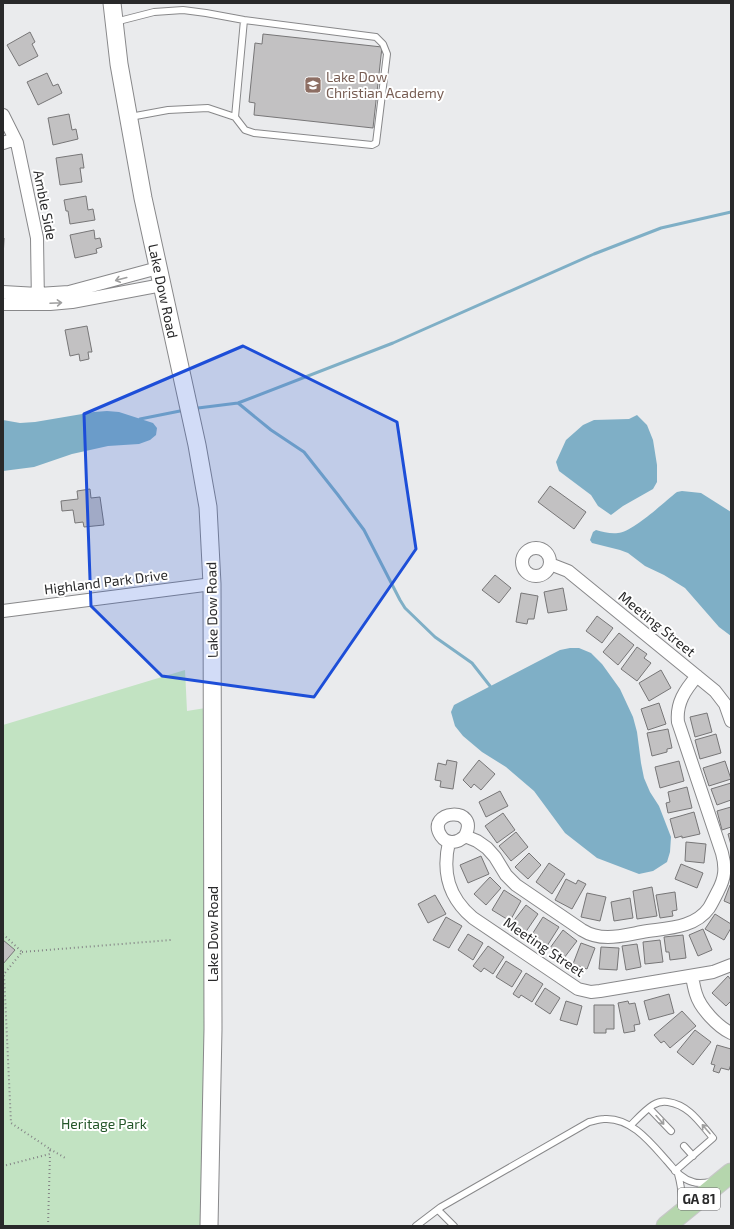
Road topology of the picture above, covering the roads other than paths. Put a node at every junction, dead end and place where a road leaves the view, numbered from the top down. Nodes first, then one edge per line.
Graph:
1 (112, 3) edge
2 (244, 20) junction
3 (114, 22) junction
4 (3, 115) edge
5 (235, 117) junction
6 (128, 118) junction
7 (15, 139) junction
8 (3, 143) edge
9 (160, 277) junction
10 (3, 292) edge
11 (38, 299) junction
12 (3, 304) edge
13 (550, 564) dead end
14 (212, 584) junction
15 (3, 611) edge
16 (697, 676) junction
17 (731, 721) edge
18 (464, 836) junction
19 (449, 842) junction
20 (731, 965) edge
21 (692, 976) junction
22 (731, 1033) edge
23 (650, 1108) junction
24 (630, 1126) junction
25 (671, 1132) dead end
26 (684, 1146) dead end
27 (693, 1156) junction
28 (676, 1172) junction
29 (726, 1177) edge
30 (438, 1210) junction
31 (672, 1221) edge
32 (209, 1226) edge
33 (416, 1226) edge
34 (454, 1226) edge

1 - 3 street, Lake Dow Road
2 - 3 lane
2 - 5 lane
2 - 5 lane
3 - 6 street, Lake Dow Road
4 - 7 street, Amble Side
5 - 6 lane
6 - 9 street, Lake Dow Road
7 - 8 street
7 - 11 street, Amble Side
9 -> 11 street
11 -> 9 street
9 - 14 street, Lake Dow Road
10 - 11 street
11 - 12 street
13 - 16 street, Meeting Street
14 - 15 street, Highland Park Drive
14 - 32 street, Lake Dow Road
16 - 17 street, Meeting Street
16 - 18 street
18 - 19 street
18 - 19 street
19 - 21 street, Meeting Street
20 - 21 street, Meeting Street
21 - 22 street
23 - 24 lane
23 -> 25 lane
27 -> 23 lane
24 - 28 lane
24 - 30 lane
26 - 27 lane
27 - 28 lane
28 - 29 lane
28 - 31 lane
29 - 31 main road, GA 81
30 - 33 lane
30 - 34 lane

